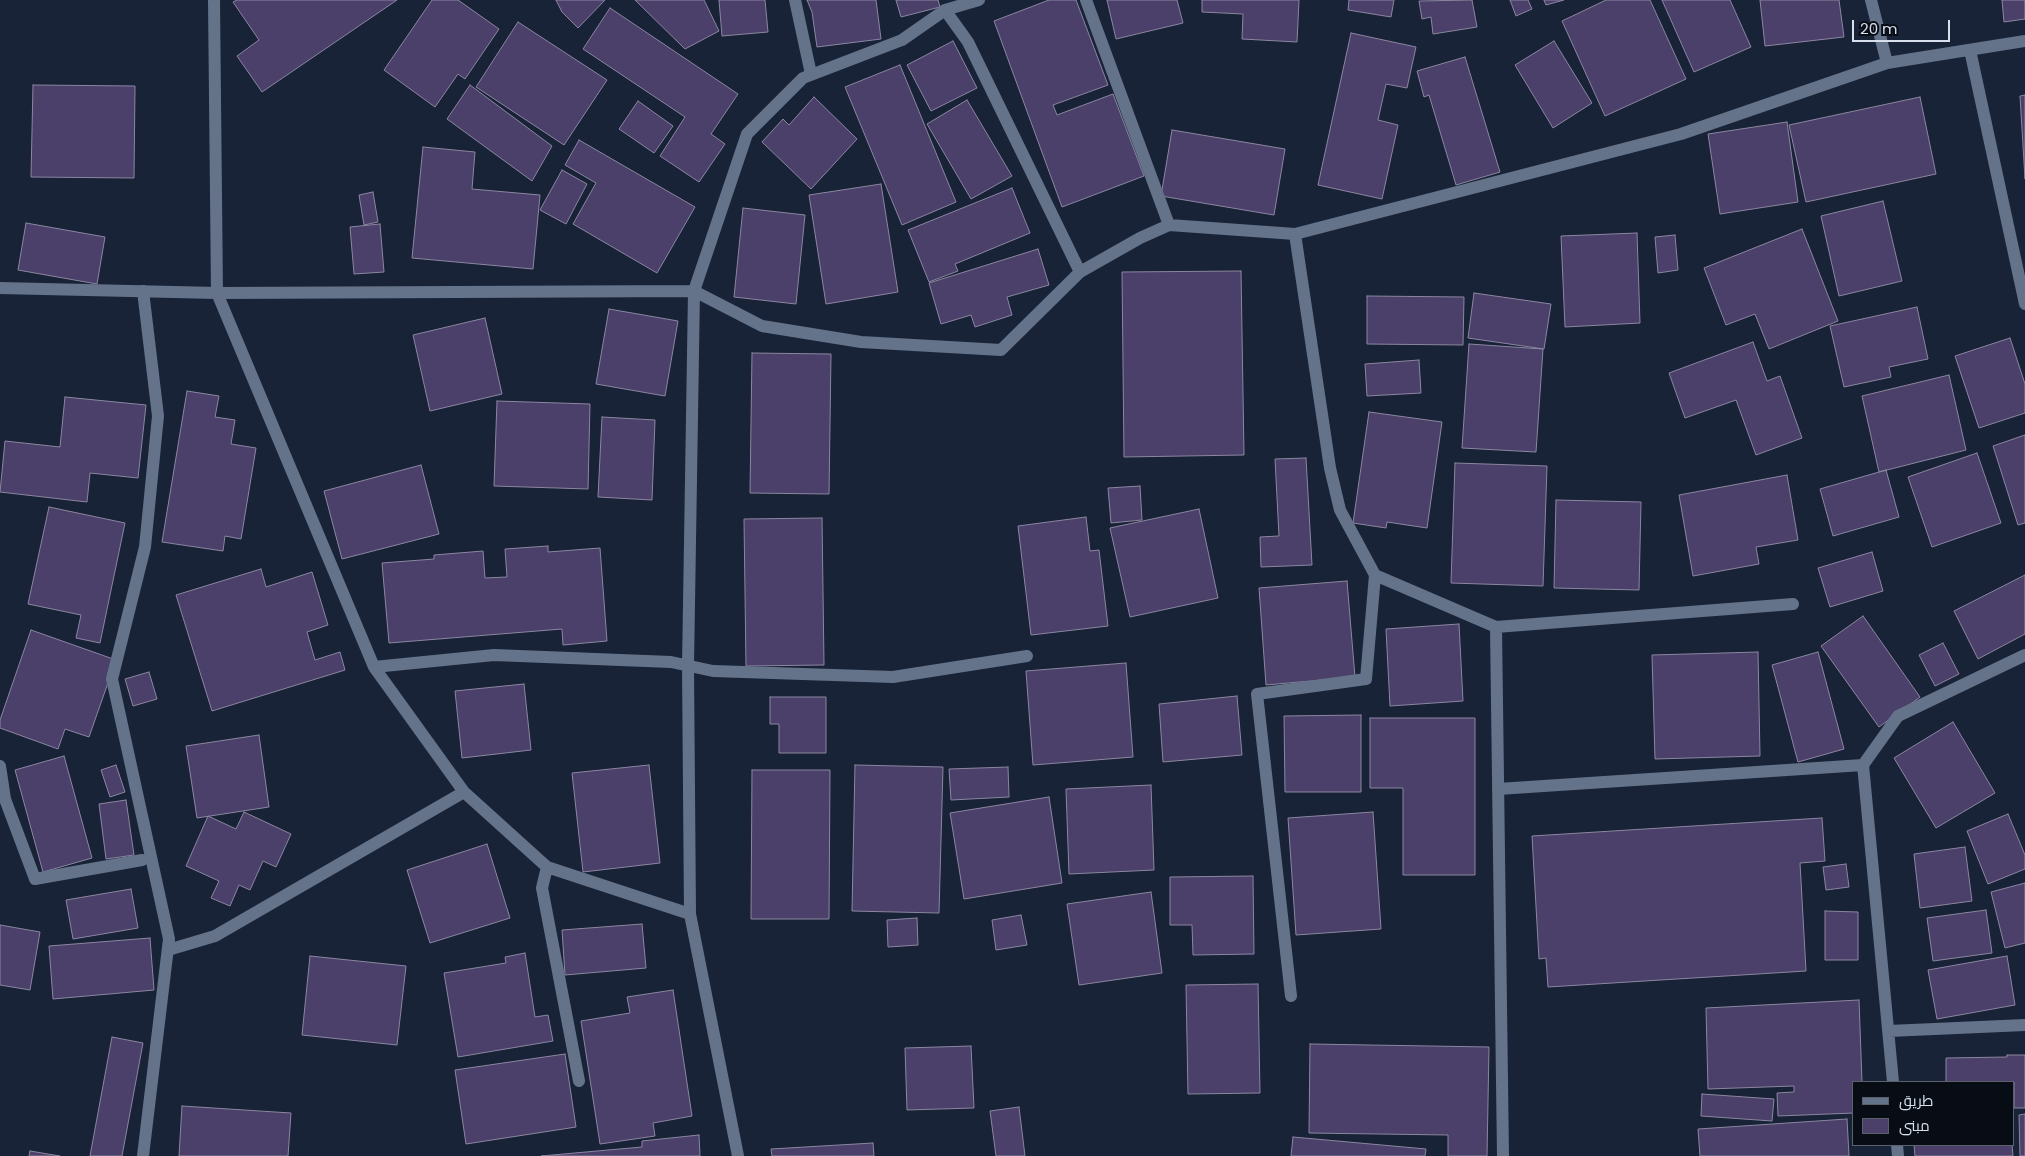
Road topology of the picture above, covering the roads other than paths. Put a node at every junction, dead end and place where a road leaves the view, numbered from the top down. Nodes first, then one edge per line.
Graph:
1 (214, 0) edge
2 (795, 0) edge
3 (979, 0) edge
4 (1086, 0) edge
5 (1871, 0) edge
6 (945, 10) junction
7 (2025, 41) edge
8 (1970, 50) junction
9 (1887, 63) junction
10 (811, 74) junction
11 (1169, 225) junction
12 (1295, 234) junction
13 (1080, 272) junction
14 (0, 288) edge
15 (143, 291) junction
16 (694, 291) junction
17 (218, 293) junction
18 (2025, 304) edge
19 (1375, 575) junction
20 (1793, 604) dead end
21 (1496, 627) junction
22 (2025, 655) edge
23 (1027, 656) dead end
24 (688, 666) junction
25 (374, 667) junction
26 (1863, 765) junction
27 (0, 766) edge
28 (1498, 788) junction
29 (464, 792) junction
30 (142, 860) dead end
31 (547, 867) junction
32 (690, 914) junction
33 (168, 950) junction
34 (1291, 996) dead end
35 (2025, 1025) edge
36 (1889, 1031) junction
37 (579, 1081) dead end
38 (1893, 1081) edge
39 (143, 1156) edge
40 (738, 1156) edge
41 (1503, 1156) edge

1 - 17 street
2 - 10 street
3 - 6 street
4 - 11 street
5 - 9 street
6 - 10 street
6 - 13 street
7 - 8 street
8 - 9 street
8 - 18 street
9 - 12 street
10 - 16 street
11 - 12 street
11 - 13 street
12 - 19 street
13 - 16 street
14 - 15 street
15 - 17 street
15 - 33 street
16 - 17 street
16 - 24 street
17 - 25 street
19 - 21 street
19 - 34 street
20 - 21 street
21 - 28 street
22 - 26 street
23 - 24 street
24 - 25 street
24 - 32 street
25 - 29 street
26 - 28 street
26 - 36 street
27 - 30 street
28 - 41 street
29 - 31 street
29 - 33 street
31 - 32 street
31 - 37 street
32 - 40 street
33 - 39 street
35 - 36 street
36 - 38 street

